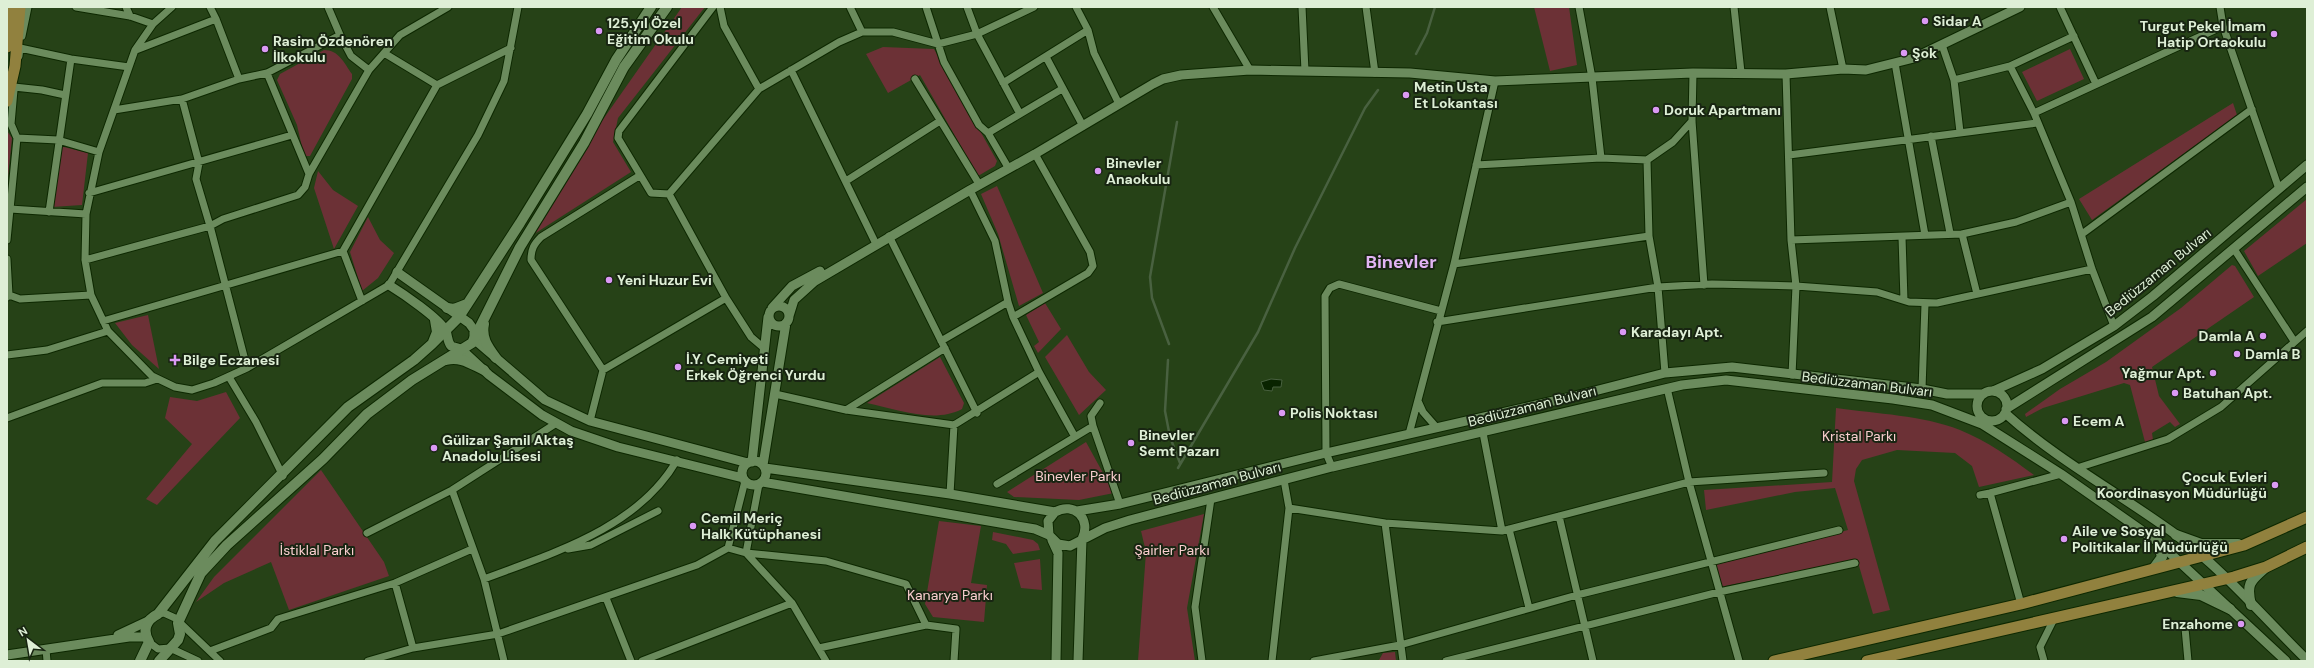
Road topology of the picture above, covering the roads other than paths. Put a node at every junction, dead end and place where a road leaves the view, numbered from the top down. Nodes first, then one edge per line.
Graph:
1 (11, 7) edge
2 (20, 7) edge
3 (28, 7) edge
4 (76, 7) edge
5 (126, 7) edge
6 (172, 7) edge
7 (210, 7) edge
8 (328, 7) edge
9 (448, 7) edge
10 (518, 7) edge
11 (651, 7) edge
12 (667, 7) edge
13 (714, 7) edge
14 (720, 7) edge
15 (850, 7) edge
16 (926, 7) edge
17 (967, 7) edge
18 (1034, 7) edge
19 (1076, 7) edge
20 (1214, 7) edge
21 (1302, 7) edge
22 (1366, 7) edge
23 (1579, 7) edge
24 (1734, 7) edge
25 (1830, 7) edge
26 (2020, 7) edge
27 (2060, 7) edge
28 (2220, 7) edge
29 (130, 16) junction
30 (216, 19) junction
31 (153, 24) junction
32 (2223, 26) junction
33 (1088, 30) junction
34 (862, 32) junction
35 (977, 34) junction
36 (340, 35) junction
37 (2074, 36) junction
38 (938, 44) junction
39 (1942, 44) junction
40 (7, 47) edge
41 (20, 48) junction
42 (512, 48) junction
43 (135, 50) junction
44 (384, 53) junction
45 (1046, 57) junction
46 (71, 59) junction
47 (1895, 63) junction
48 (2010, 66) junction
49 (129, 67) junction
50 (1843, 69) junction
51 (369, 70) junction
52 (791, 70) junction
53 (1250, 70) junction
54 (1305, 72) junction
55 (1741, 72) junction
56 (267, 73) junction
57 (1375, 73) junction
58 (1693, 73) junction
59 (1786, 74) junction
60 (1592, 78) junction
61 (239, 79) junction
62 (915, 79) dead end
63 (1954, 80) junction
64 (1495, 82) junction
65 (1003, 83) junction
66 (2096, 84) junction
67 (437, 85) junction
68 (14, 87) junction
69 (759, 89) junction
70 (1062, 89) junction
71 (65, 95) junction
72 (182, 99) junction
73 (7, 101) edge
74 (1119, 104) junction
75 (2252, 109) junction
76 (114, 110) junction
77 (2034, 113) junction
78 (1020, 114) junction
79 (1692, 120) junction
80 (940, 121) junction
81 (2037, 123) junction
82 (1083, 126) junction
83 (1960, 132) junction
84 (988, 133) junction
85 (292, 135) junction
86 (1931, 136) junction
87 (17, 138) junction
88 (58, 140) junction
89 (1909, 141) junction
90 (99, 152) junction
91 (1035, 154) junction
92 (1789, 155) junction
93 (1601, 158) junction
94 (1647, 160) junction
95 (199, 162) junction
96 (2307, 165) edge
97 (1476, 166) junction
98 (1009, 169) junction
99 (309, 174) junction
100 (639, 176) junction
101 (846, 181) junction
102 (979, 184) junction
103 (2307, 187) edge
104 (2279, 189) junction
105 (970, 190) junction
106 (89, 193) junction
107 (669, 194) junction
108 (2071, 202) junction
109 (10, 210) junction
110 (49, 212) junction
111 (86, 214) junction
112 (210, 226) junction
113 (1950, 233) junction
114 (1962, 234) junction
115 (2082, 234) junction
116 (1925, 235) junction
117 (889, 236) junction
118 (1649, 236) junction
119 (1902, 237) junction
120 (7, 240) edge
121 (1791, 240) junction
122 (876, 244) junction
123 (2234, 249) junction
124 (343, 251) junction
125 (865, 251) junction
126 (7, 259) edge
127 (84, 260) junction
128 (1454, 264) junction
129 (2092, 269) junction
130 (397, 272) junction
131 (1704, 285) junction
132 (226, 286) junction
133 (388, 286) junction
134 (1796, 286) junction
135 (1658, 287) junction
136 (1977, 294) junction
137 (91, 295) junction
138 (8, 296) edge
139 (726, 298) junction
140 (1904, 300) junction
141 (362, 301) junction
142 (1008, 302) junction
143 (467, 304) junction
144 (1925, 304) junction
145 (447, 308) junction
146 (772, 308) junction
147 (1441, 311) junction
148 (486, 316) junction
149 (459, 317) junction
150 (768, 317) junction
151 (1013, 317) junction
152 (435, 320) junction
153 (788, 320) junction
154 (103, 321) junction
155 (1437, 322) junction
156 (2114, 326) junction
157 (108, 331) junction
158 (446, 331) junction
159 (2307, 331) edge
160 (474, 339) junction
161 (941, 341) junction
162 (2294, 341) junction
163 (432, 344) junction
164 (764, 348) junction
165 (945, 348) junction
166 (460, 349) junction
167 (7, 356) edge
168 (496, 358) junction
169 (442, 361) junction
170 (247, 368) junction
171 (484, 370) junction
172 (603, 370) junction
173 (1039, 372) junction
174 (1665, 373) junction
175 (1792, 375) junction
176 (229, 377) junction
177 (157, 379) junction
178 (1667, 388) junction
179 (1922, 389) junction
180 (1993, 391) junction
181 (775, 394) junction
182 (1983, 394) junction
183 (1418, 401) junction
184 (1100, 404) dead end
185 (846, 410) junction
186 (2006, 411) junction
187 (977, 413) junction
188 (7, 418) edge
189 (1974, 420) junction
190 (1987, 420) junction
191 (590, 422) junction
192 (555, 424) junction
193 (954, 425) junction
194 (1093, 426) junction
195 (1437, 428) junction
196 (1483, 433) junction
197 (1408, 434) junction
198 (1075, 437) junction
199 (1326, 453) junction
200 (677, 460) junction
201 (750, 462) junction
202 (764, 467) junction
203 (1332, 467) junction
204 (2077, 468) junction
205 (1824, 473) dead end
206 (2061, 474) junction
207 (282, 476) junction
208 (744, 479) junction
209 (1284, 480) junction
210 (1688, 482) junction
211 (760, 483) junction
212 (997, 484) dead end
213 (452, 490) junction
214 (1990, 493) junction
215 (950, 494) junction
216 (1980, 495) dead end
217 (1211, 499) junction
218 (1120, 504) junction
219 (1289, 508) junction
220 (658, 511) dead end
221 (1077, 511) junction
222 (1055, 512) junction
223 (1559, 516) junction
224 (2307, 517) edge
225 (1385, 523) junction
226 (1506, 530) junction
227 (1839, 530) dead end
228 (367, 533) dead end
229 (2176, 535) junction
230 (1050, 537) junction
231 (1082, 539) junction
232 (2252, 541) junction
233 (2158, 542) junction
234 (728, 548) junction
235 (2307, 548) edge
236 (472, 549) junction
237 (562, 550) junction
238 (746, 553) junction
239 (2200, 556) junction
240 (2180, 561) junction
241 (1711, 562) junction
242 (1855, 563) dead end
243 (2266, 567) junction
244 (2154, 568) junction
245 (484, 579) junction
246 (2227, 579) junction
247 (395, 583) junction
248 (2204, 584) junction
249 (1718, 592) junction
250 (2165, 593) junction
251 (1577, 594) junction
252 (606, 598) junction
253 (792, 603) junction
254 (2021, 604) junction
255 (2251, 605) junction
256 (1529, 608) junction
257 (2230, 609) junction
258 (158, 614) junction
259 (2054, 619) junction
260 (148, 621) junction
261 (178, 623) junction
262 (926, 625) junction
263 (1585, 626) junction
264 (2185, 628) dead end
265 (498, 634) junction
266 (108, 640) junction
267 (147, 640) junction
268 (1400, 645) junction
269 (170, 648) junction
270 (413, 648) junction
271 (819, 648) junction
272 (46, 649) junction
273 (210, 651) junction
274 (395, 653) junction
275 (7, 655) edge
276 (2307, 660) edge
277 (48, 661) edge
278 (140, 661) edge
279 (159, 661) edge
280 (198, 661) edge
281 (220, 661) edge
282 (368, 661) edge
283 (397, 661) edge
284 (504, 661) edge
285 (631, 661) edge
286 (642, 661) edge
287 (826, 661) edge
288 (954, 661) edge
289 (1056, 661) edge
290 (1078, 661) edge
291 (1202, 661) edge
292 (1272, 661) edge
293 (1314, 661) edge
294 (1403, 661) edge
295 (1446, 661) edge
296 (1593, 661) edge
297 (1739, 661) edge
298 (1774, 661) edge
299 (1867, 661) edge
300 (2044, 661) edge
301 (2188, 661) edge
302 (2286, 661) edge

1 - 40 main road
2 - 73 main road
3 - 41 street
4 - 29 street
5 - 29 street
6 - 31 street
7 - 30 street
8 - 36 street
9 - 44 street
10 - 42 street
11 - 143 main road
12 - 148 main road
13 - 100 street
14 - 69 street
15 - 34 street
16 - 38 street
17 - 35 street
18 - 35 street
19 - 33 street
20 - 53 street
21 - 54 street
22 - 57 street
23 - 60 street
24 - 55 street
25 - 50 street
26 - 39 street
27 - 37 street
28 - 32 street
29 - 31 street
30 - 43 street
30 - 61 street
31 - 43 street
32 - 66 street
32 - 75 street
33 - 45 street
33 - 74 street
34 - 38 street
34 - 52 street
35 - 38 street
35 - 65 street
36 - 51 street
36 - 56 street
37 - 48 street
37 - 66 street
38 - 84 street
39 - 47 street
39 - 63 street
41 - 46 street
41 - 68 street
42 - 67 street
42 - 130 street
43 - 49 street
44 - 51 street
44 - 67 street
45 - 65 street
45 - 70 street
46 - 49 street
46 - 71 street
47 - 50 street
47 - 89 street
48 - 63 street
48 - 77 street
49 - 76 street
50 - 59 street
51 - 99 street
52 - 69 street
52 - 101 street
53 - 54 street
53 - 74 street
54 - 57 street
55 - 58 street
55 - 59 street
56 - 61 street
56 - 85 street
57 - 64 street
58 - 60 street
58 - 79 street
59 - 92 street
60 - 64 street
60 - 93 street
61 - 72 street
62 - 80 street
63 - 83 street
64 - 97 street
65 - 78 street
66 - 77 street
67 - 124 street
68 - 71 street
68 - 87 street
69 - 107 street
70 - 78 street
70 - 82 street
71 - 88 street
72 - 76 street
72 - 95 street
74 - 82 street
75 - 104 street
75 - 115 street
76 - 90 street
77 - 81 street
78 - 84 street
79 - 94 street
79 - 131 street
80 - 101 street
80 - 102 street
81 - 83 street
81 - 108 street
82 - 91 street
83 - 86 street
84 - 98 street
85 - 95 street
85 - 99 street
86 - 89 street
86 - 113 street
87 - 88 street
87 - 109 street
88 - 90 street
88 - 110 street
89 - 92 street
89 - 116 street
90 - 106 street
91 - 98 street
91 - 151 street
92 - 121 street
93 - 94 street
93 - 97 street
94 - 118 street
95 - 106 street
95 - 112 street
96 - 104 street, Bediüzzaman Bulvarı
97 - 128 street
98 - 102 street
99 - 112 street
100 - 107 street
100 - 172 street
101 - 122 street
102 - 105 street
103 - 123 street, Bediüzzaman Bulvarı
104 - 156 street, Bediüzzaman Bulvarı
105 - 117 street
105 - 142 street
106 - 111 street
107 - 139 street
108 - 114 street
108 - 115 street
109 - 110 street
109 - 120 street
110 - 111 street
111 - 127 street
112 - 127 street
112 - 132 street
113 - 114 street
113 - 116 street
114 - 136 street
115 - 129 street
116 - 119 street
117 - 122 street
117 - 161 street
118 - 128 street
118 - 135 street
119 - 121 street
119 - 140 street
121 - 134 street
122 - 125 street
123 - 162 street
123 - 186 street, Bediüzzaman Bulvarı
124 - 132 street
124 - 141 street
125 - 146 street
125 - 153 street
126 - 138 street
127 - 137 street
128 - 147 street
129 - 136 street
129 - 156 street
130 - 133 street
130 - 145 street
131 - 134 street
131 - 135 street
132 - 154 street
132 - 170 street
133 - 141 street
133 - 152 street
134 - 140 street
134 - 175 street
135 - 155 street
135 - 174 street
136 - 144 street
137 - 138 street
137 - 154 street
139 - 164 street
139 - 172 street
140 - 144 street
141 - 170 street
142 - 151 street
142 - 161 street
143 - 145 main road
143 - 149 main road
144 - 179 street
145 - 149 street
146 - 150 street
146 - 153 street
147 - 155 street
147 - 199 street
148 - 160 main road
148 - 168 main road
149 - 158 main road
149 - 160 street
150 - 153 street
150 - 164 street
151 - 173 street
152 - 158 street
152 - 163 main road
153 - 181 street
154 - 157 street
155 - 183 street
156 - 180 street, Bediüzzaman Bulvarı
157 - 167 street
157 - 177 street
158 - 163 main road
158 - 166 street
159 - 162 street
160 - 166 main road
160 - 168 street
161 - 165 street
162 - 204 street
163 - 207 main road
164 - 201 street
165 - 185 street
165 - 187 street
166 - 169 main road
166 - 171 street
168 - 191 street
169 - 171 main road
169 - 261 main road
170 - 176 street
171 - 192 street
172 - 191 street
173 - 187 street
173 - 198 street
174 - 175 street, Bediüzzaman Bulvarı
174 - 195 street, Bediüzzaman Bulvarı
175 - 179 street, Bediüzzaman Bulvarı
176 - 177 street
176 - 207 street
177 - 188 street
178 - 189 street, Bediüzzaman Bulvarı
178 - 196 street, Bediüzzaman Bulvarı
178 - 210 street
179 - 182 street, Bediüzzaman Bulvarı
180 - 182 street
180 - 186 street
181 - 185 street
181 - 202 street
182 - 190 street
183 - 195 street
183 - 197 street
184 - 194 street
185 - 193 street
186 - 190 street
186 - 204 street
187 - 193 street
189 - 190 street
189 - 206 street, Bediüzzaman Bulvarı
191 - 201 street
192 - 200 street
192 - 213 street
193 - 215 street
194 - 198 street
194 - 218 street
195 - 197 street, Bediüzzaman Bulvarı
196 - 203 street, Bediüzzaman Bulvarı
196 - 226 street
197 - 199 street, Bediüzzaman Bulvarı
198 - 212 street
199 - 203 street
199 - 218 street, Bediüzzaman Bulvarı
200 - 208 street
200 - 237 street
201 - 202 street
201 - 208 street
202 - 211 street
202 - 215 street
203 - 209 street, Bediüzzaman Bulvarı
204 - 229 street
205 - 210 street
206 - 214 street
206 - 233 street, Bediüzzaman Bulvarı
207 - 258 main road
208 - 211 street
208 - 234 street
209 - 217 street, Bediüzzaman Bulvarı
209 - 219 street
210 - 223 street
210 - 241 street
211 - 230 street
211 - 238 street
213 - 228 street
213 - 236 street
214 - 216 street
214 - 254 street
215 - 222 street
217 - 231 street, Bediüzzaman Bulvarı
217 - 291 street
218 - 221 street, Bediüzzaman Bulvarı
219 - 225 street
219 - 292 street
220 - 237 street
221 - 222 street
221 - 231 street
222 - 230 street
223 - 226 street
223 - 251 street
224 - 232 main road
225 - 226 street
225 - 268 street
226 - 256 street
227 - 241 street
229 - 232 main road
229 - 239 street
230 - 231 street
230 - 289 street
231 - 290 street
232 - 239 main road
233 - 240 street, Bediüzzaman Bulvarı
233 - 244 main road
234 - 238 street
234 - 252 street
235 - 243 main road
236 - 245 street
236 - 247 street
237 - 245 street
238 - 253 street
238 - 262 street
239 - 240 main road
239 - 246 street
240 - 244 main road
240 - 248 street, Bediüzzaman Bulvarı
241 - 249 street
241 - 251 street
242 - 249 street
243 - 246 main road
243 - 255 main road
244 - 254 main road
245 - 265 street
246 - 248 main road
246 - 255 street
247 - 270 street
247 - 273 street
248 - 250 main road
248 - 257 street, Bediüzzaman Bulvarı
249 - 263 street
249 - 297 street
250 - 257 main road
250 - 259 main road
251 - 256 street
251 - 263 street
252 - 265 street
252 - 285 street
253 - 271 street
253 - 286 street
254 - 298 main road
255 - 276 street
256 - 268 street
257 - 302 street, Bediüzzaman Bulvarı
258 - 260 main road
258 - 261 street
259 - 299 main road
259 - 300 street
260 - 266 street
260 - 267 main road
261 - 269 main road
261 - 273 street
262 - 271 street
262 - 288 street
263 - 295 street
263 - 296 street
264 - 301 street
265 - 270 street
265 - 284 street
266 - 267 street
266 - 272 street
267 - 269 street
267 - 278 main road
268 - 293 street
268 - 294 street
269 - 279 main road
269 - 280 street
270 - 274 street
271 - 287 street
272 - 275 street
272 - 277 street
273 - 281 street
274 - 282 street
274 - 283 street

